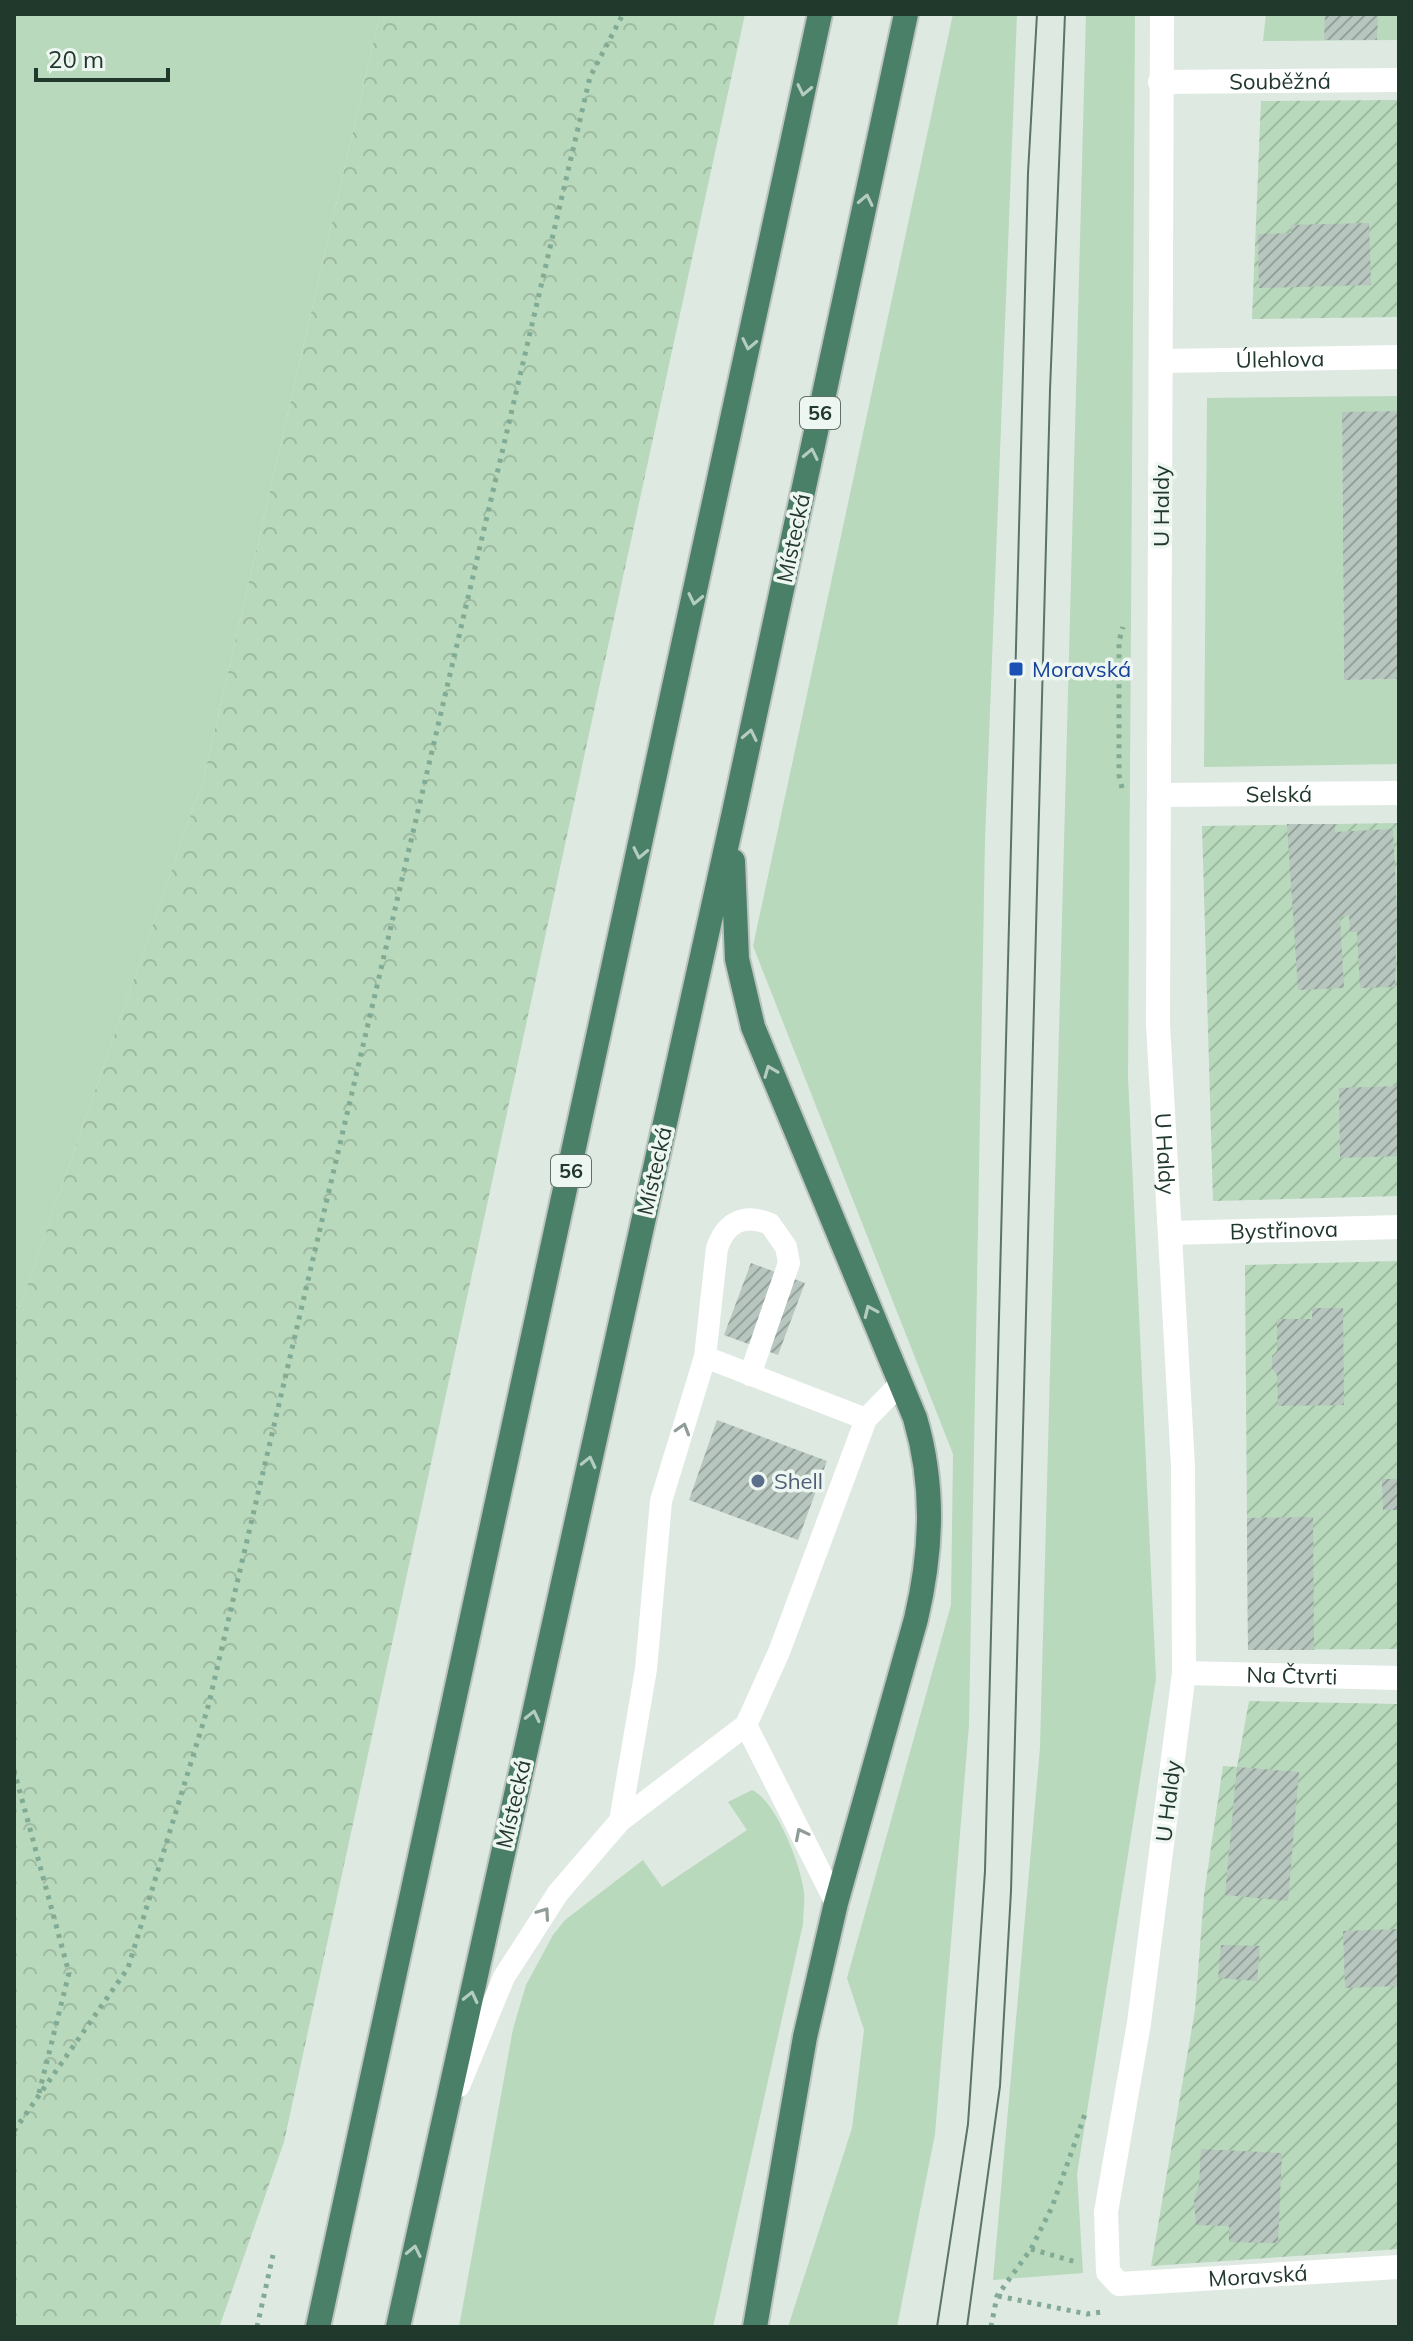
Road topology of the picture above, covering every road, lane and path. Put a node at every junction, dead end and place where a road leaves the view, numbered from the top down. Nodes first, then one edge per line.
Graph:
1 (623, 14) edge
2 (820, 14) edge
3 (906, 14) edge
4 (1162, 14) edge
5 (1399, 80) edge
6 (1160, 82) junction
7 (1399, 357) edge
8 (1162, 361) junction
9 (1126, 616) dead end
10 (1399, 793) edge
11 (1159, 795) junction
12 (1126, 800) dead end
13 (734, 812) junction
14 (1399, 1227) edge
15 (1170, 1233) junction
16 (705, 1357) junction
17 (750, 1375) junction
18 (901, 1383) junction
19 (866, 1419) junction
20 (1184, 1673) junction
21 (1399, 1678) edge
22 (746, 1725) junction
23 (14, 1770) edge
24 (620, 1821) junction
25 (836, 1903) junction
26 (38, 2097) junction
27 (1087, 2107) dead end
28 (14, 2131) edge
29 (440, 2135) junction
30 (1031, 2249) junction
31 (273, 2255) dead end
32 (1399, 2267) edge
33 (1113, 2278) junction
34 (997, 2296) junction
35 (257, 2327) edge
36 (318, 2327) edge
37 (398, 2327) edge
38 (755, 2327) edge
39 (991, 2327) edge

1 - 26 path
2 -> 36 highway, 56
13 -> 3 highway, Místecká / 56
4 - 6 street, U Haldy
5 - 6 street, Souběžná
6 - 8 street, U Haldy
7 - 8 street, Úlehlova
8 - 11 street, U Haldy
9 - 12 path
10 - 11 street, Selská
11 - 15 street, U Haldy
18 -> 13 highway
29 -> 13 highway, Místecká / 56
14 - 15 street, Bystřinova
15 - 20 street, U Haldy
16 - 17 lane
16 - 17 lane
24 -> 16 lane
17 - 19 lane
18 - 19 lane
18 - 25 highway
19 - 22 lane
20 - 21 street, Na Čtvrti
20 - 33 street, U Haldy
22 - 24 lane
25 -> 22 lane
23 - 26 path
29 -> 24 lane
25 - 38 highway
26 - 28 path
27 - 30 path
37 -> 29 highway, Místecká / 56
30 - 33 path
30 - 34 path
31 - 35 path
32 - 33 street, Moravská
33 - 34 path
34 - 39 path

